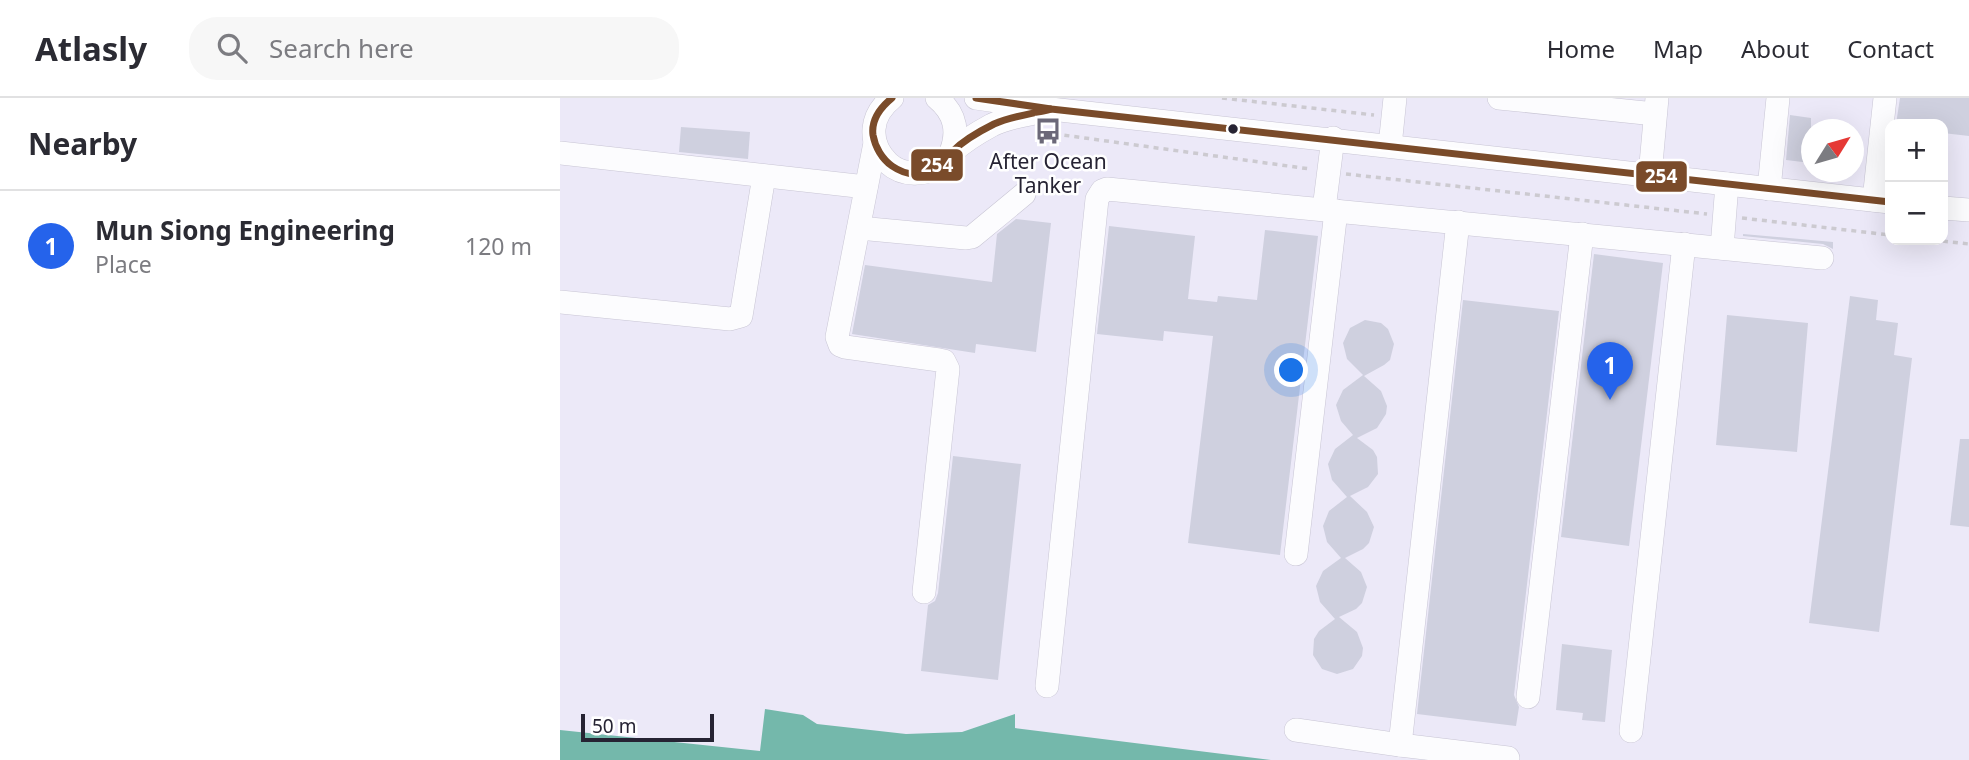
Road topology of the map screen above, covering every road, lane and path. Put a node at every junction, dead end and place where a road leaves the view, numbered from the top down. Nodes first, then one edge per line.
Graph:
1 (892, 98) edge
2 (937, 98) edge
3 (976, 98) edge
4 (1222, 98) edge
5 (1499, 98) edge
6 (1778, 98) edge
7 (1885, 98) edge
8 (1656, 106) edge
9 (1053, 107) edge
10 (1394, 107) edge
11 (1333, 138) junction
12 (875, 143) junction
13 (1390, 146) junction
14 (951, 152) junction
15 (560, 153) edge
16 (1329, 172) junction
17 (1650, 175) junction
18 (764, 176) junction
19 (1727, 184) junction
20 (866, 187) junction
21 (1769, 188) junction
22 (1024, 194) dead end
23 (1882, 201) edge
24 (1948, 208) edge
25 (1330, 210) junction
26 (1969, 210) edge
27 (1724, 216) junction
28 (1458, 222) junction
29 (859, 228) junction
30 (1582, 234) junction
31 (1885, 234) edge
32 (1948, 242) edge
33 (1684, 244) junction
34 (1969, 244) edge
35 (1721, 248) junction
36 (1822, 258) dead end
37 (560, 302) edge
38 (1296, 554) dead end
39 (924, 592) dead end
40 (1047, 686) dead end
41 (1528, 697) dead end
42 (1296, 730) dead end
43 (1631, 731) dead end
44 (1400, 746) junction
45 (1508, 758) edge

1 - 12 street
2 - 14 street
3 - 9 street
4 - 10 path
5 - 8 street
6 - 21 street
7 - 23 street
8 - 17 street
9 - 11 street
9 - 14 street
9 - 16 path
10 - 13 street
11 - 13 street
11 - 16 street
12 - 14 street
12 - 20 street
13 - 17 street
15 - 18 street
16 - 25 street
16 - 27 path
17 - 19 street
18 - 20 street
18 - 37 street
19 - 21 street
19 - 27 street
20 - 29 street
21 - 23 street
22 - 29 street
24 - 26 street
25 - 28 street
25 - 38 street
25 - 40 street
27 - 31 path
27 - 35 street
28 - 30 street
28 - 44 street
29 - 39 street
30 - 33 street
30 - 41 street
32 - 34 path
33 - 35 street
33 - 43 street
35 - 36 street
42 - 44 street
44 - 45 street

